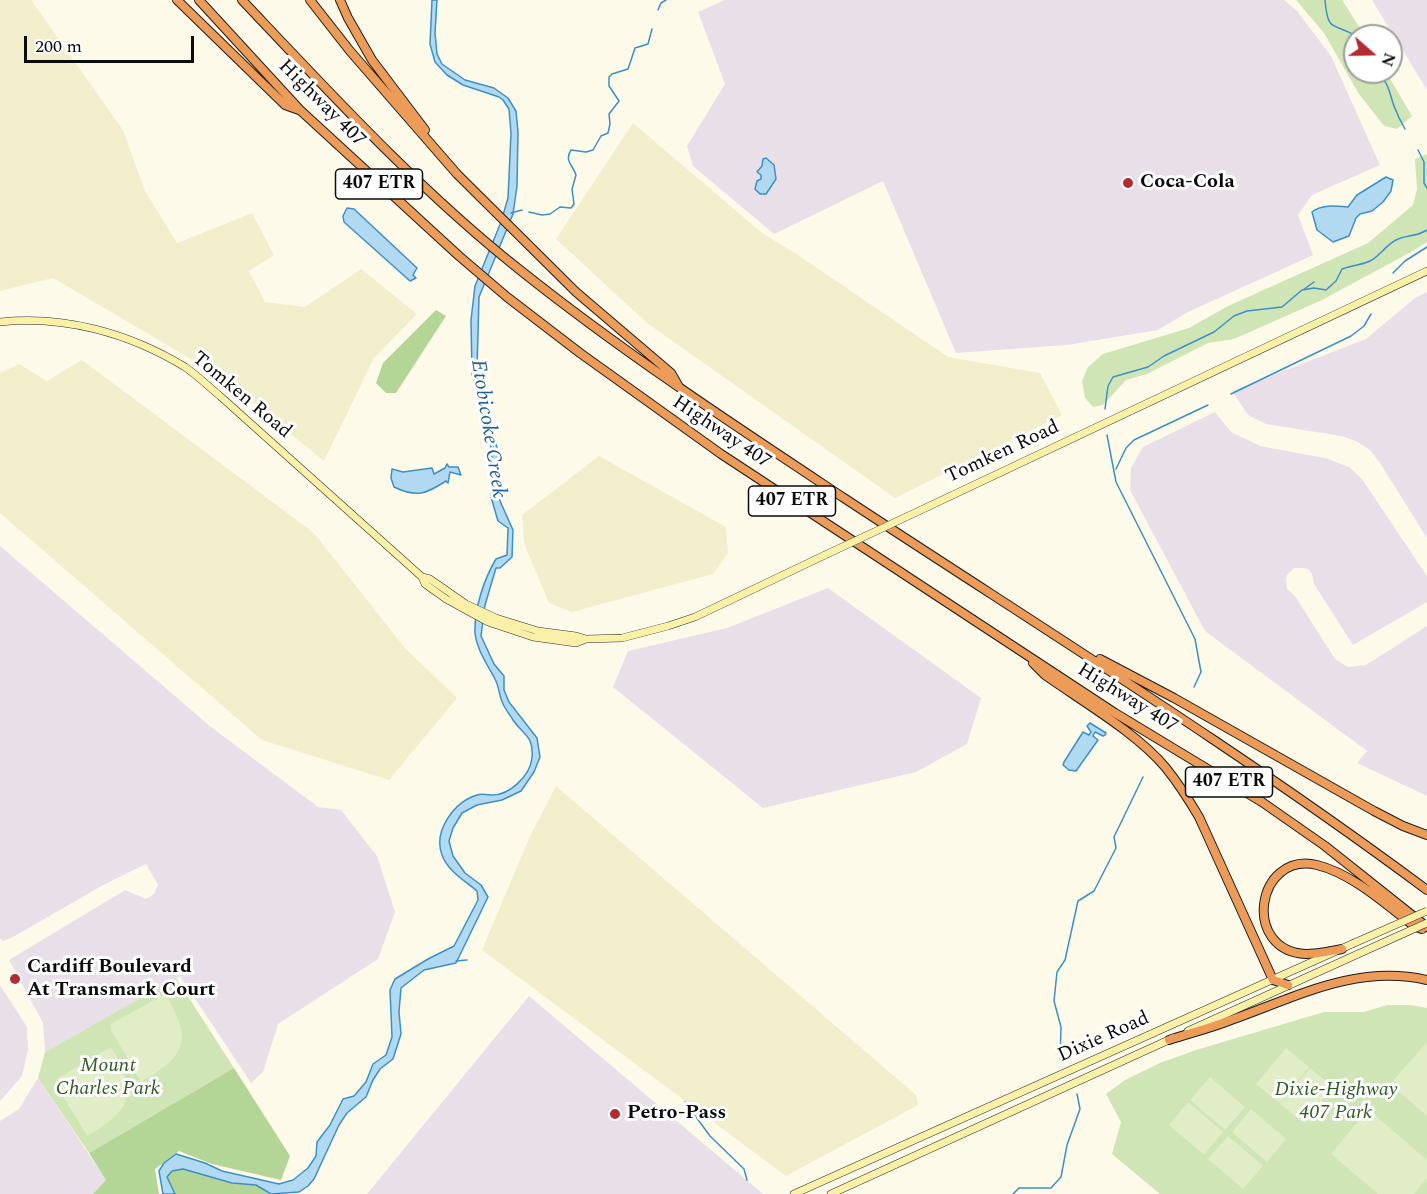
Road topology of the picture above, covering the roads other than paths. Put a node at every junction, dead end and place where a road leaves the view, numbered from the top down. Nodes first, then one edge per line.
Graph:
1 (177, 0) edge
2 (199, 0) edge
3 (242, 0) edge
4 (310, 0) edge
5 (340, 0) edge
6 (300, 110) junction
7 (429, 142) junction
8 (1427, 271) edge
9 (0, 322) edge
10 (681, 390) junction
11 (1057, 636) junction
12 (1022, 652) junction
13 (1427, 835) edge
14 (1427, 890) edge
15 (1427, 911) edge
16 (1427, 927) edge
17 (1342, 949) junction
18 (1273, 980) junction
19 (1427, 980) edge
20 (1287, 985) junction
21 (1169, 1040) junction
22 (794, 1194) edge
23 (831, 1194) edge

1 - 6 highway
2 - 6 highway, Highway 407 / 407 ETR
3 - 10 highway, Highway 407 / 407 ETR
4 - 7 highway
5 - 7 highway
6 - 12 highway, Highway 407 / 407 ETR
7 - 10 highway
8 - 9 main road, Tomken Road, bridge
10 - 11 highway, Highway 407 / 407 ETR
11 - 13 highway
11 - 14 highway, Highway 407 / 407 ETR
12 - 16 highway, Highway 407 / 407 ETR
12 - 18 highway
15 - 17 main road, Dixie Road, bridge
16 - 17 highway
16 - 20 main road, Dixie Road, bridge
17 - 18 main road, Dixie Road
18 - 20 highway
18 - 22 main road, Dixie Road
19 - 21 highway
20 - 21 main road, Dixie Road
21 - 23 main road, Dixie Road

